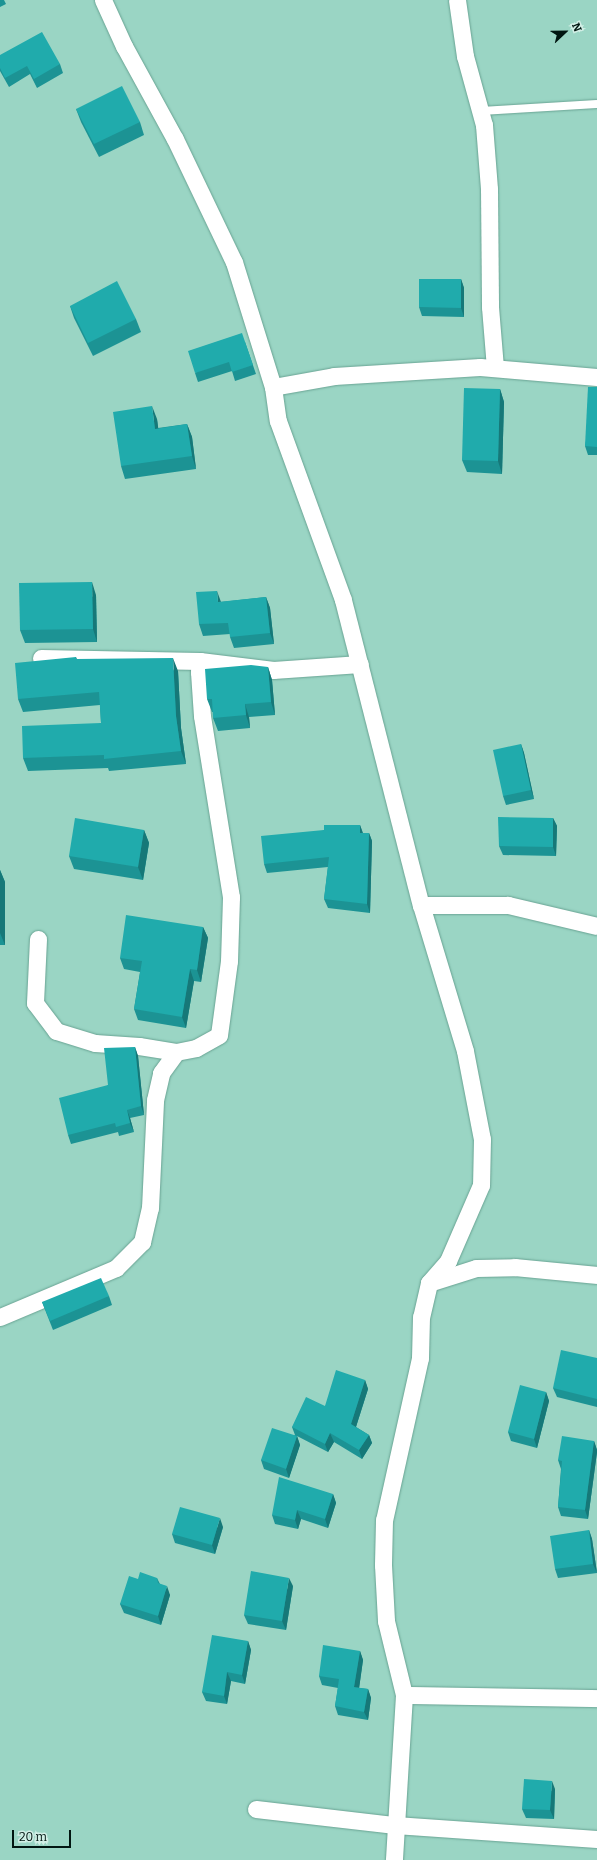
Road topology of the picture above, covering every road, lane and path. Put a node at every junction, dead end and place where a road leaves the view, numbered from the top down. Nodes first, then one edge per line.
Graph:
1 (103, 0) edge
2 (457, 0) edge
3 (597, 104) edge
4 (481, 111) junction
5 (496, 368) junction
6 (597, 377) edge
7 (273, 387) junction
8 (40, 658) dead end
9 (200, 661) junction
10 (360, 664) junction
11 (421, 906) junction
12 (597, 926) edge
13 (38, 939) dead end
14 (176, 1052) junction
15 (597, 1275) edge
16 (429, 1283) junction
17 (0, 1317) edge
18 (404, 1695) junction
19 (597, 1698) edge
20 (256, 1809) dead end
21 (395, 1825) junction
22 (597, 1839) edge
23 (394, 1860) edge

1 - 7 street
2 - 4 street
3 - 4 lane
4 - 5 street
5 - 6 street
5 - 7 street
7 - 10 street
8 - 9 street
9 - 10 street
9 - 14 street
10 - 11 street
11 - 12 street
11 - 16 street
13 - 14 street
14 - 17 street
15 - 16 street
16 - 18 street
18 - 19 street
18 - 21 street
20 - 21 street
21 - 22 street
21 - 23 street

